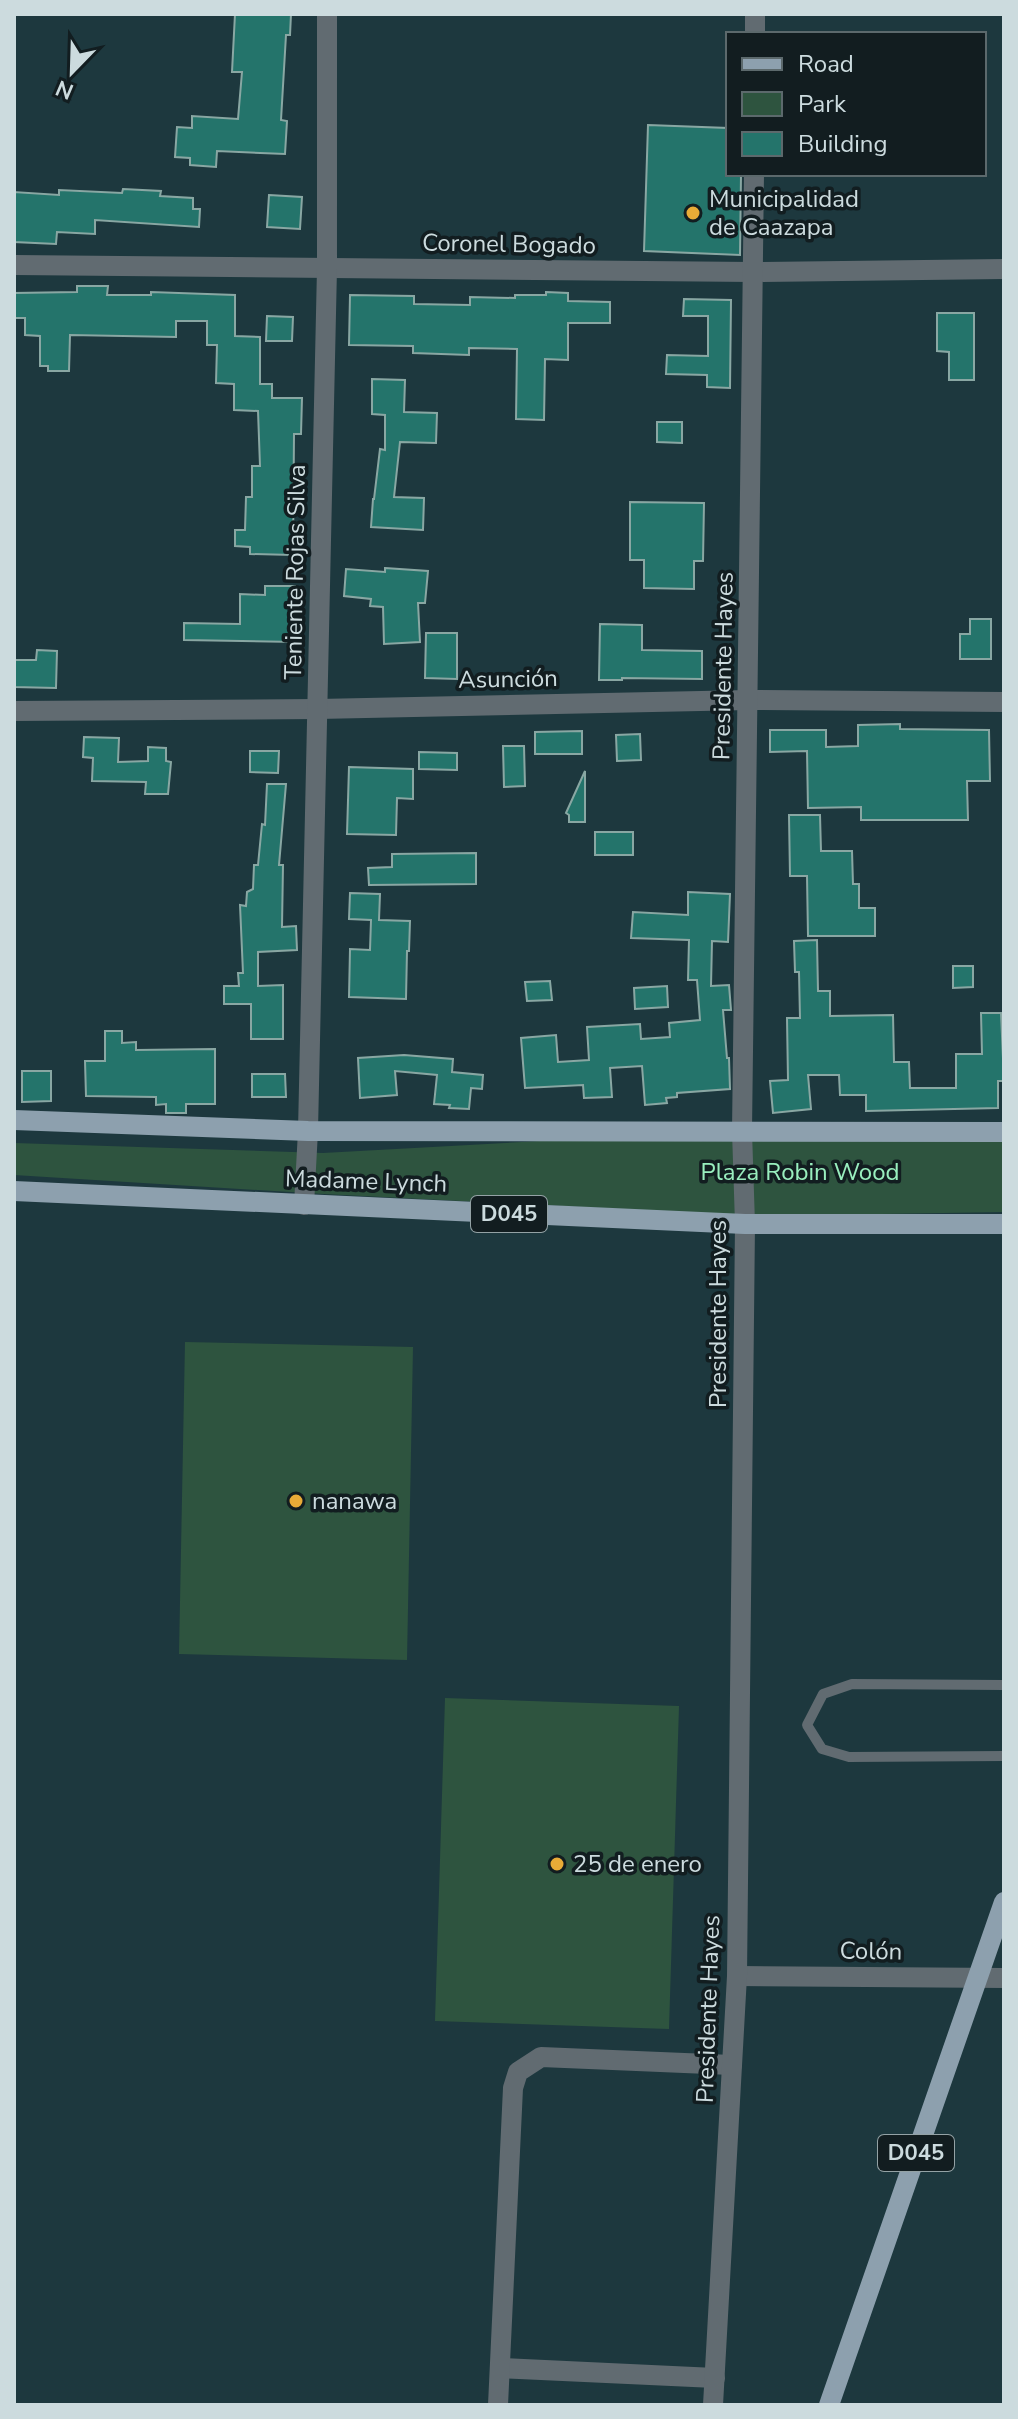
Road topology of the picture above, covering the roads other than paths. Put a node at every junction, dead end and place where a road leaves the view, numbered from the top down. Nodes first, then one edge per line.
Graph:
1 (327, 14) edge
2 (754, 176) edge
3 (14, 265) edge
4 (327, 268) junction
5 (1004, 269) edge
6 (753, 272) junction
7 (749, 700) junction
8 (1004, 702) edge
9 (318, 709) junction
10 (14, 711) edge
11 (14, 1120) edge
12 (308, 1131) junction
13 (742, 1131) junction
14 (1004, 1132) edge
15 (14, 1191) edge
16 (304, 1205) junction
17 (745, 1224) junction
18 (1004, 1224) edge
19 (1004, 1685) edge
20 (1004, 1756) edge
21 (1004, 1902) edge
22 (737, 1976) junction
23 (1004, 1978) edge
24 (976, 1979) junction
25 (732, 2065) junction
26 (500, 2368) junction
27 (715, 2378) junction
28 (498, 2405) edge
29 (713, 2405) edge
30 (829, 2405) edge

1 - 4 street, Teniente Rojas Silva
2 - 6 street, Presidente Hayes
3 - 4 street, Coronel Bogado
4 - 6 street, Coronel Bogado
4 - 9 street, Teniente Rojas Silva
5 - 6 street, Coronel Bogado
6 - 7 street, Presidente Hayes
7 - 8 street, Asunción
7 - 9 street, Asunción
7 - 13 street, Presidente Hayes
9 - 10 street, Asunción
9 - 12 street, Teniente Rojas Silva
11 - 12 main road, Madame Lynch
12 - 13 main road, Madame Lynch
12 - 16 street, Teniente Rojas Silva
13 - 14 main road, Madame Lynch
13 - 17 street, Presidente Hayes
15 - 16 main road, Madame Lynch / D045
16 - 17 main road, Madame Lynch / D045
17 - 18 main road, Madame Lynch / D045
17 - 22 street, Presidente Hayes
19 - 20 lane
21 - 24 main road, D045
22 - 24 street, Colón
22 - 25 street, Presidente Hayes
23 - 24 street, Colón
24 - 30 main road, D045
25 - 26 street
25 - 27 street, Presidente Hayes
26 - 27 street
26 - 28 street
27 - 29 street, Presidente Hayes

